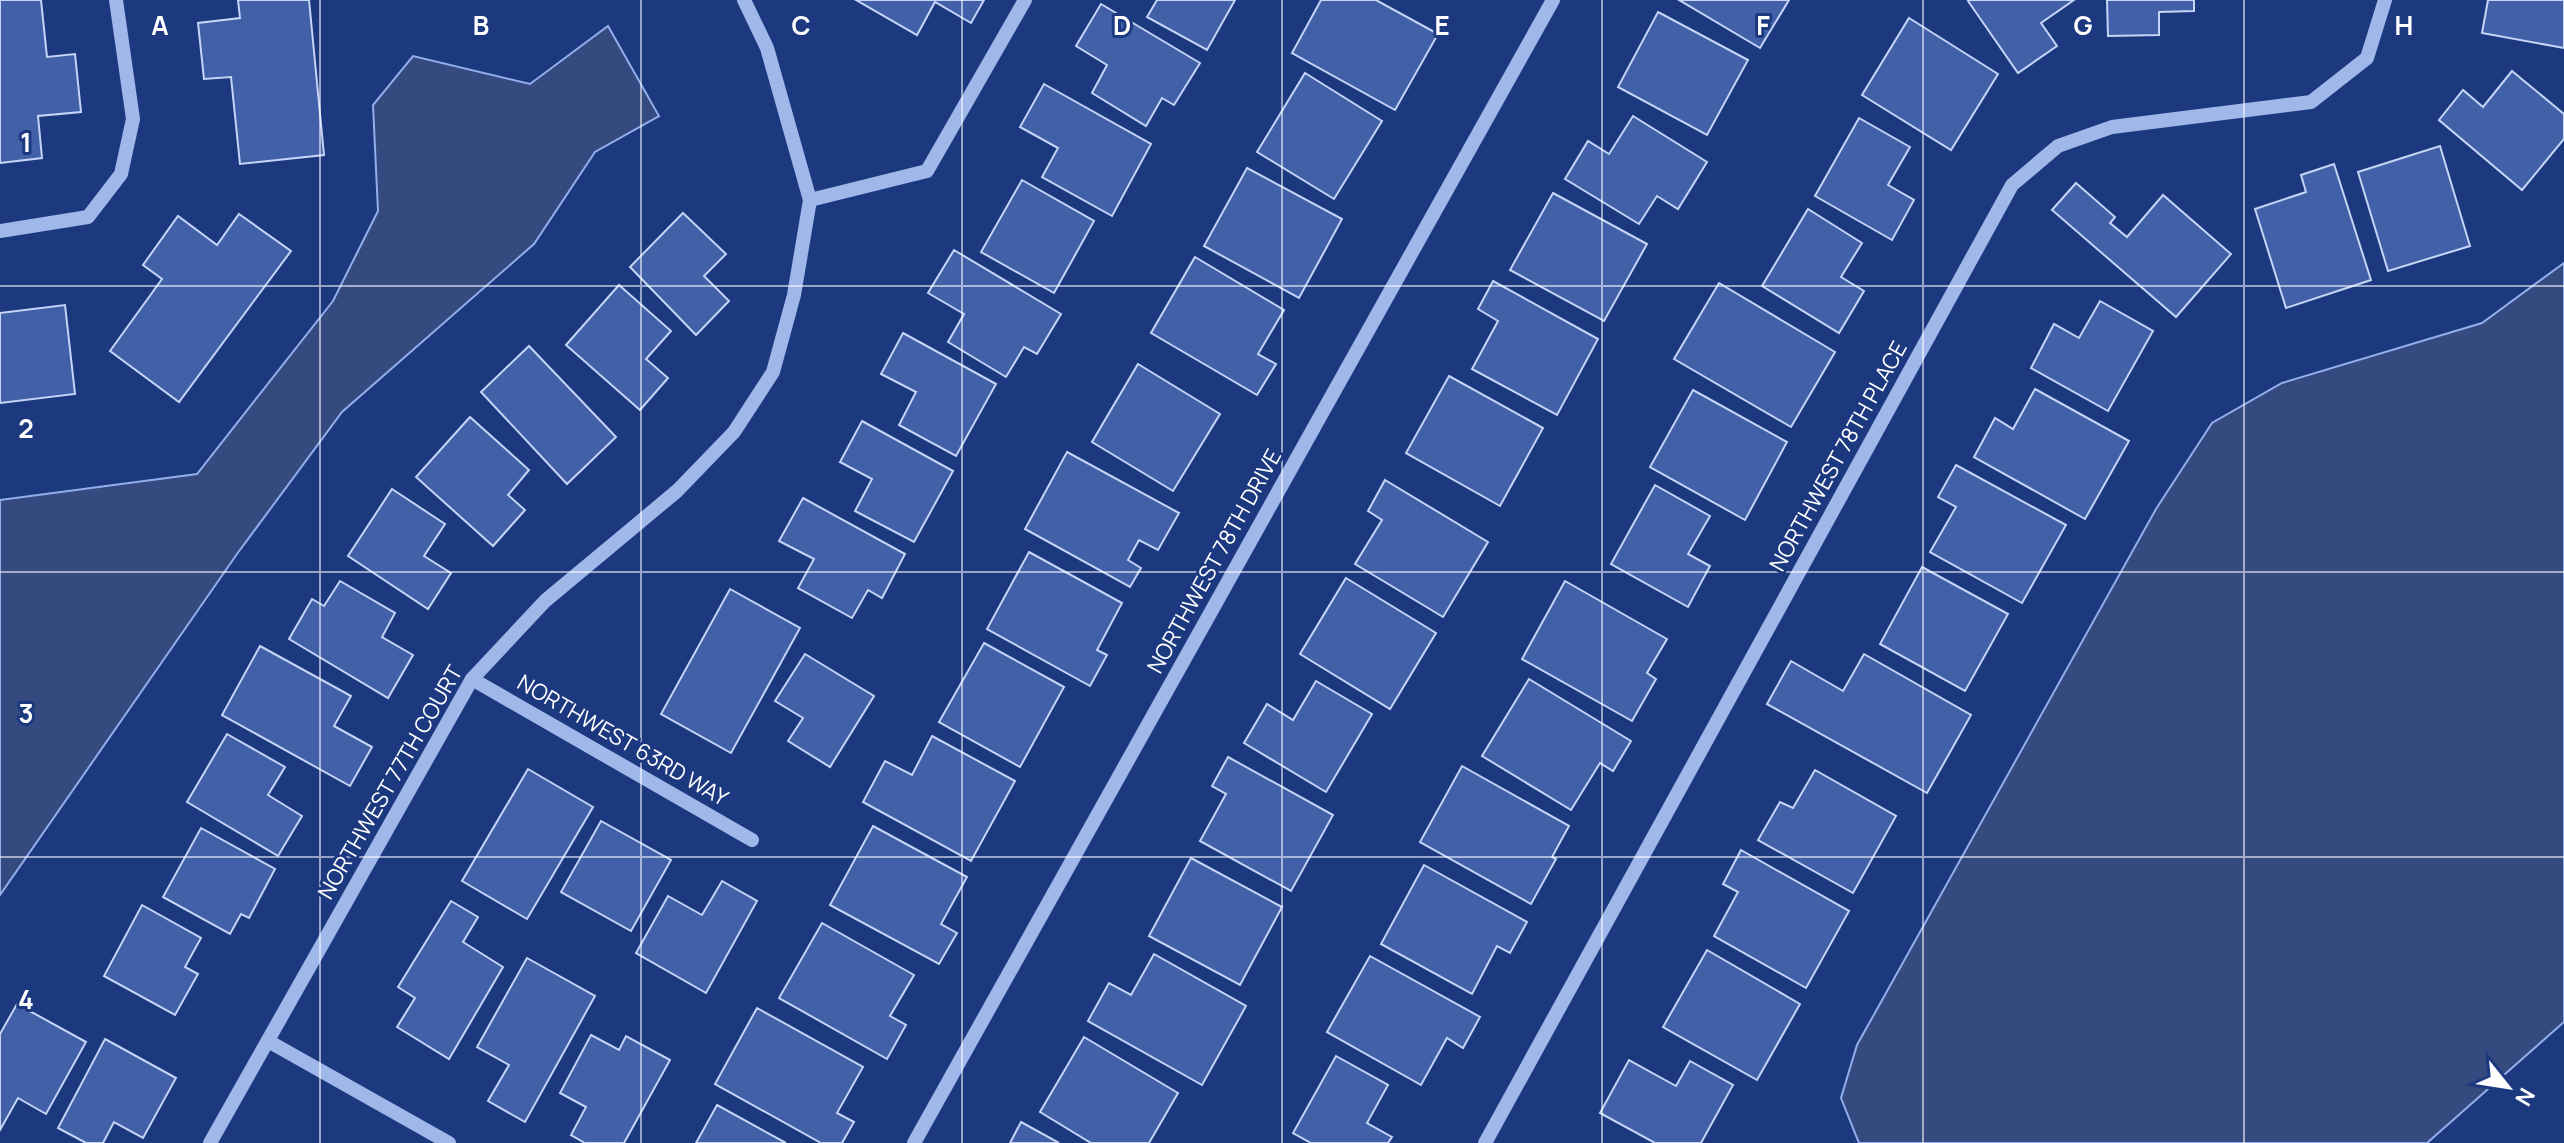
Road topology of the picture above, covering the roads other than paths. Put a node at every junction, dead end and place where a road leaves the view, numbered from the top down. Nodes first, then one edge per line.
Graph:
1 (116, 0) edge
2 (744, 0) edge
3 (1025, 0) edge
4 (1553, 0) edge
5 (2385, 0) edge
6 (810, 200) junction
7 (0, 231) edge
8 (472, 679) junction
9 (752, 840) dead end
10 (268, 1041) junction
11 (210, 1143) edge
12 (449, 1143) edge
13 (914, 1143) edge
14 (1485, 1143) edge

1 - 7 street
2 - 6 street
3 - 6 street
4 - 13 street, NORTHWEST 78TH DRIVE
5 - 14 street, NORTHWEST 78TH PLACE
6 - 8 street, NORTHWEST 77TH COURT
8 - 9 street, NORTHWEST 63RD WAY
8 - 10 street, NORTHWEST 77TH COURT
10 - 11 street, NORTHWEST 77TH COURT
10 - 12 street

